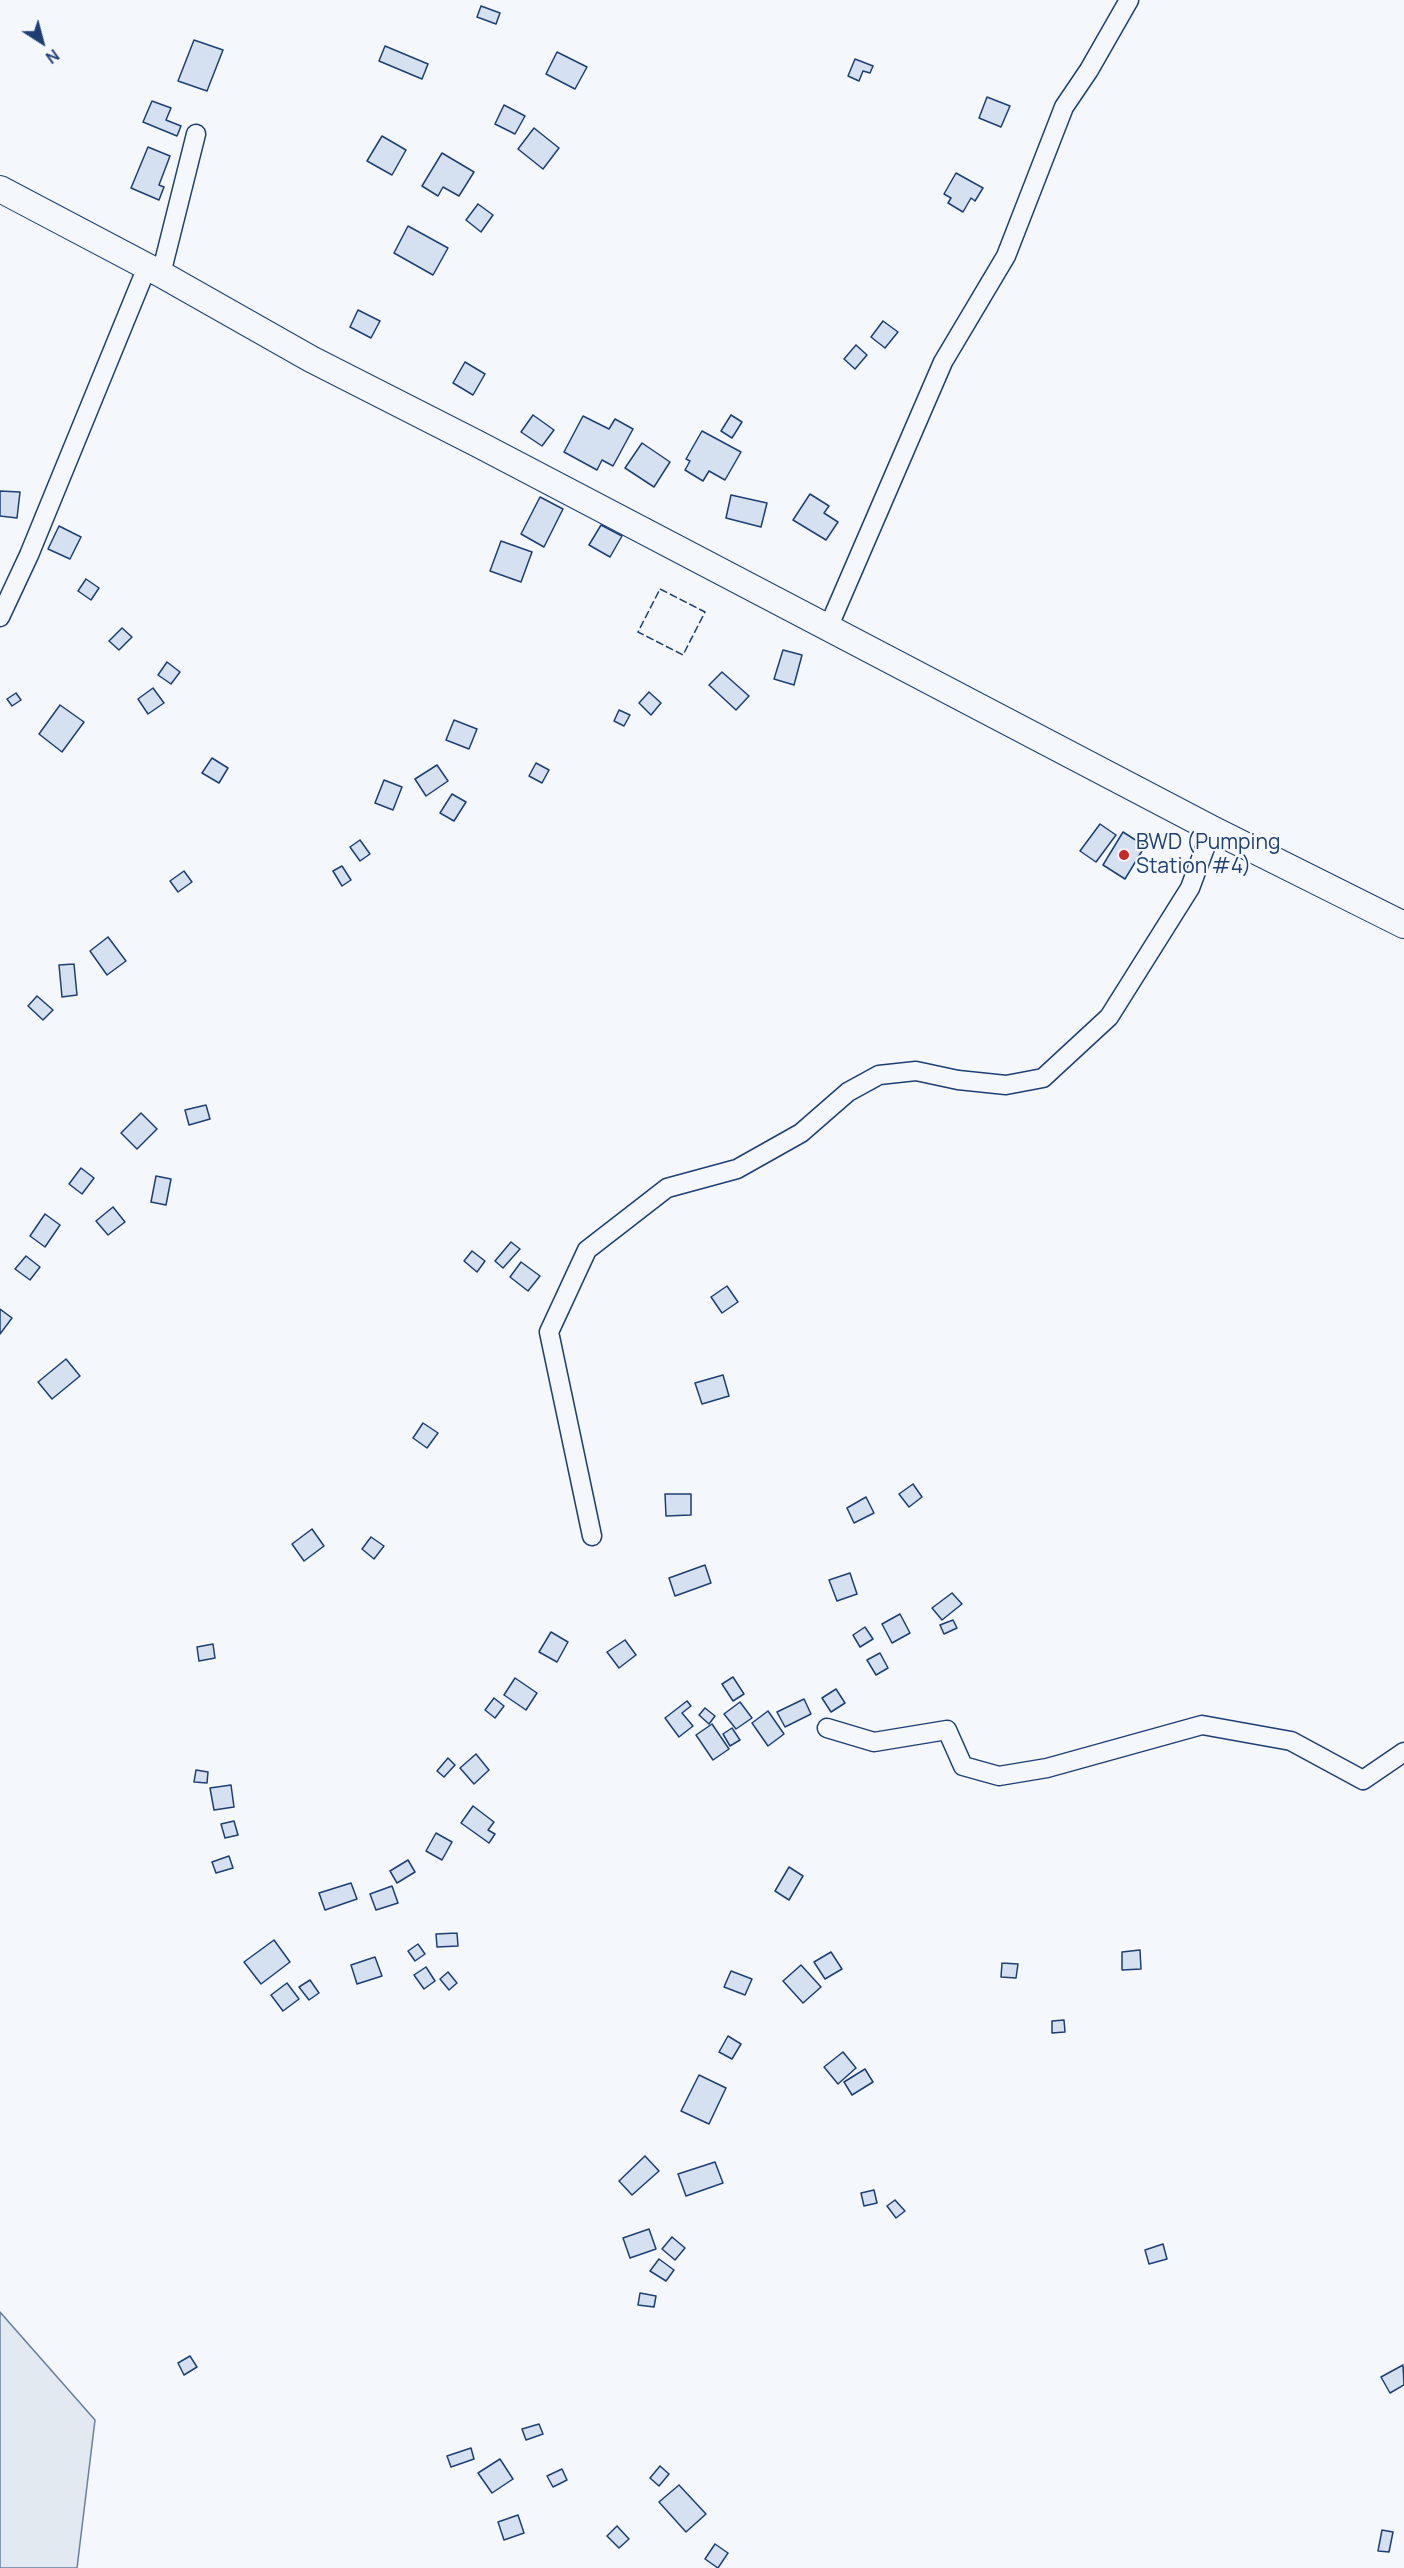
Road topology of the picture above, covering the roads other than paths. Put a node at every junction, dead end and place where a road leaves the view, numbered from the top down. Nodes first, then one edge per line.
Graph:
1 (1129, 0) edge
2 (196, 134) dead end
3 (0, 189) edge
4 (154, 271) junction
5 (0, 617) edge
6 (828, 628) junction
7 (1212, 829) junction
8 (1404, 925) edge
9 (592, 1536) dead end
10 (827, 1728) dead end
11 (1404, 1752) edge

1 - 6 street
2 - 4 street
3 - 4 main road
4 - 5 street
4 - 6 main road
6 - 7 main road
7 - 8 main road
7 - 9 street
10 - 11 street

